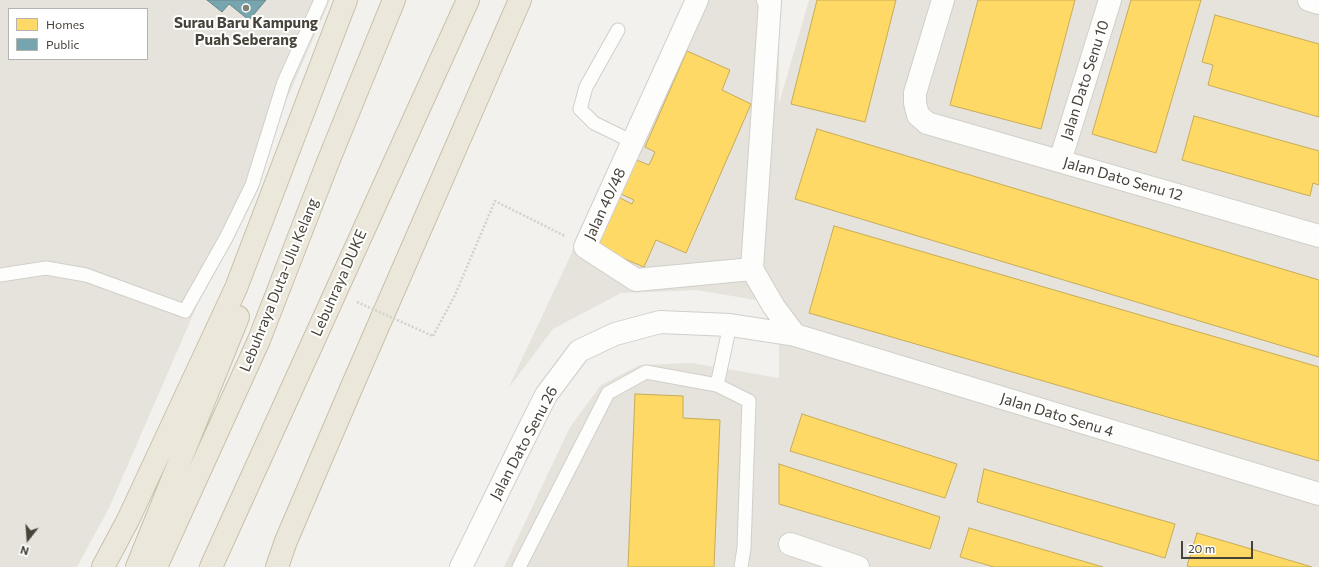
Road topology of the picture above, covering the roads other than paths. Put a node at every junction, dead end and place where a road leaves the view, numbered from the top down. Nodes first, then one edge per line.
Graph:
1 (321, 0) edge
2 (346, 0) edge
3 (394, 0) edge
4 (468, 0) edge
5 (520, 0) edge
6 (698, 0) edge
7 (768, 0) edge
8 (943, 0) edge
9 (1110, 0) edge
10 (1309, 0) edge
11 (1319, 3) edge
12 (618, 30) dead end
13 (633, 142) junction
14 (1060, 161) junction
15 (1319, 236) edge
16 (752, 269) junction
17 (0, 275) edge
18 (730, 325) junction
19 (795, 335) junction
20 (717, 385) junction
21 (1319, 494) edge
22 (161, 534) junction
23 (790, 544) dead end
24 (103, 567) edge
25 (137, 567) edge
26 (156, 567) edge
27 (211, 567) edge
28 (277, 567) edge
29 (461, 567) edge
30 (519, 567) edge
31 (741, 567) edge
32 (858, 567) edge

1 - 17 lane
2 - 22 highway
2 - 24 highway
3 - 22 highway, Lebuhraya Duta-Ulu Kelang
4 - 27 highway, Lebuhraya DUKE
5 - 28 highway
6 - 13 street, Jalan 40/48
7 - 16 street
8 - 14 street, Jalan Dato Senu 12
9 - 14 street, Jalan Dato Senu 10
10 - 11 street
12 - 13 lane
13 - 16 street, Jalan 40/48
14 - 15 street, Jalan Dato Senu 12
16 - 19 street
18 - 19 street, Jalan Dato Senu 26
18 - 20 lane
18 - 29 street, Jalan Dato Senu 26
19 - 21 street, Jalan Dato Senu 4
20 - 30 lane
20 - 31 lane
22 - 25 highway
22 - 26 highway, Lebuhraya Duta-Ulu Kelang
23 - 32 street

